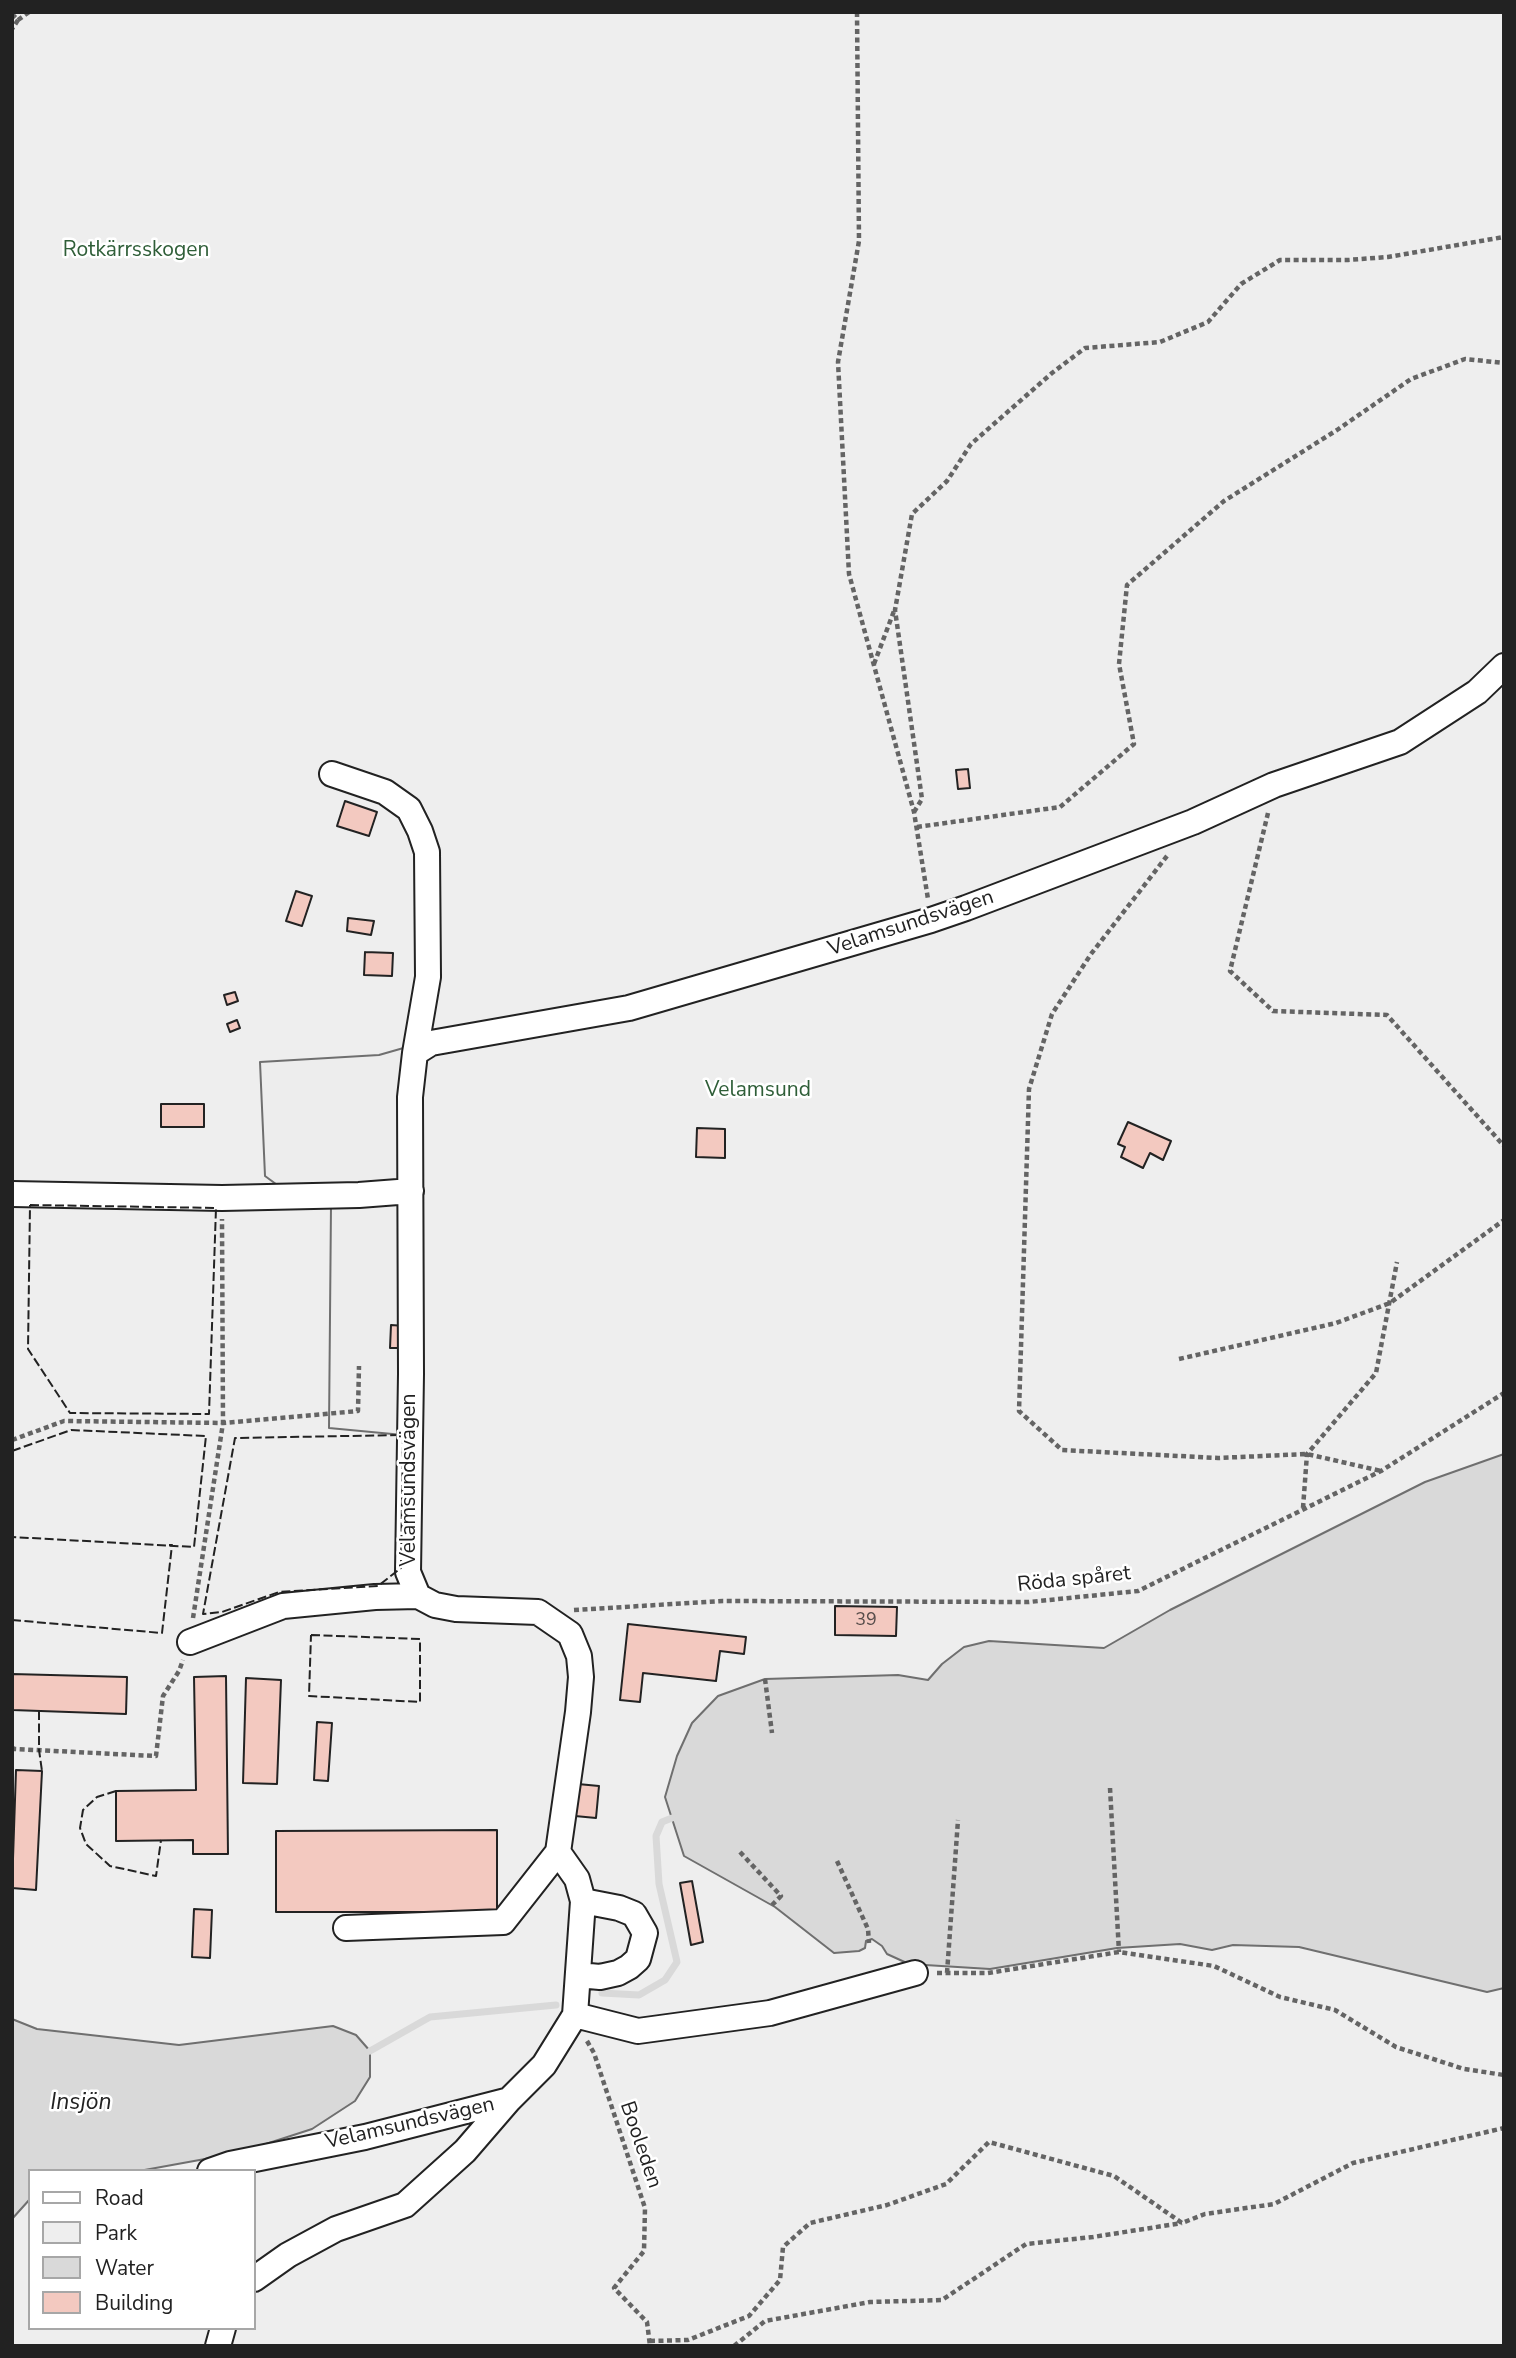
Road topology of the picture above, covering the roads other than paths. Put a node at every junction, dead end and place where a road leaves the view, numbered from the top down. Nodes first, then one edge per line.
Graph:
1 (1504, 666) edge
2 (332, 774) dead end
3 (415, 1053) junction
4 (411, 1191) junction
5 (12, 1194) edge
6 (418, 1596) junction
7 (190, 1642) road end
8 (558, 1852) junction
9 (583, 1901) junction
10 (346, 1928) dead end
11 (915, 1973) road end
12 (578, 1975) junction
13 (573, 2019) junction
14 (509, 2100) junction
15 (216, 2169) edge
16 (256, 2278) edge

1 - 3 street, Velamsundsvägen
2 - 3 street
3 - 4 street, Velamsundsvägen
4 - 5 street
4 - 6 street, Velamsundsvägen
6 - 7 street
6 - 8 street, Velamsundsvägen
8 - 9 street, Velamsundsvägen
8 - 10 street
9 - 12 street, Velamsundsvägen
9 - 12 street
11 - 13 street
12 - 13 street, Velamsundsvägen
13 - 14 street, Velamsundsvägen
14 - 15 street, Velamsundsvägen
14 - 16 street

